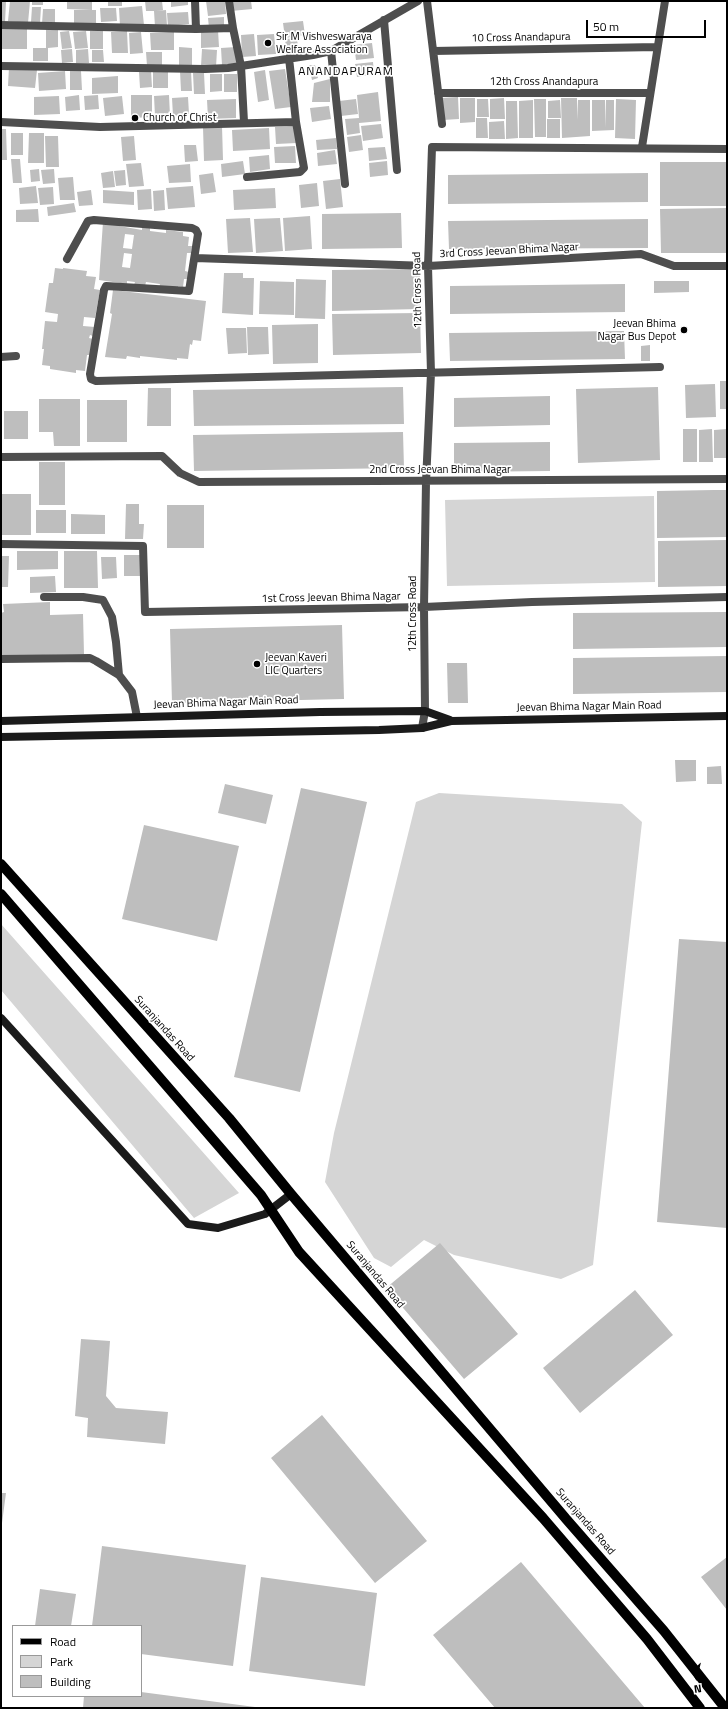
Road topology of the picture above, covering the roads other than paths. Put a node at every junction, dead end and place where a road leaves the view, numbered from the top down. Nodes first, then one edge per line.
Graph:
1 (195, 1) edge
2 (229, 1) edge
3 (418, 1) edge
4 (427, 1) edge
5 (665, 1) edge
6 (384, 20) junction
7 (1, 25) edge
8 (233, 28) junction
9 (196, 29) junction
10 (657, 47) junction
11 (331, 51) junction
12 (433, 51) junction
13 (289, 58) junction
14 (1, 66) edge
15 (241, 66) junction
16 (438, 93) junction
17 (650, 93) junction
18 (1, 122) edge
19 (244, 122) junction
20 (296, 122) junction
21 (442, 124) dead end
22 (642, 148) junction
23 (727, 149) edge
24 (397, 170) dead end
25 (247, 177) dead end
26 (345, 184) dead end
27 (195, 258) junction
28 (67, 259) dead end
29 (428, 266) junction
30 (727, 266) edge
31 (16, 356) dead end
32 (1, 357) edge
33 (660, 367) dead end
34 (431, 373) junction
35 (1, 456) edge
36 (727, 479) edge
37 (426, 482) junction
38 (1, 544) edge
39 (44, 597) dead end
40 (727, 597) edge
41 (424, 607) junction
42 (1, 659) edge
43 (118, 676) junction
44 (425, 711) junction
45 (727, 716) edge
46 (137, 717) junction
47 (451, 720) junction
48 (1, 721) edge
49 (422, 728) junction
50 (1, 737) edge
51 (1, 864) edge
52 (1, 894) edge
53 (1, 1018) edge
54 (291, 1194) junction
55 (271, 1209) junction
56 (700, 1708) edge
57 (725, 1708) edge

1 - 9 street
2 - 8 street
3 - 6 street
4 - 12 street
5 - 10 street
6 - 11 street
6 - 24 street
7 - 9 street
8 - 9 street
8 - 15 street
10 - 12 street, 10 Cross Anandapura
10 - 17 street
11 - 13 street
11 - 26 street
12 - 16 street
13 - 15 street
13 - 20 street
14 - 15 street
15 - 19 street
16 - 17 street, 12th Cross Anandapura
16 - 21 street
17 - 22 street
18 - 19 street
19 - 20 street
20 - 25 street
22 - 23 street, 12th Cross Road
22 - 29 street, 12th Cross Road
27 - 28 street
27 - 29 street, 3rd Cross Jeevan Bhima Nagar
27 - 34 street
29 - 30 street, 3rd Cross Jeevan Bhima Nagar
29 - 34 street, 12th Cross Road
31 - 32 street
33 - 34 street
34 - 37 street, 12th Cross Road
35 - 37 street, 2nd Cross Jeevan Bhima Nagar
36 - 37 street, 2nd Cross Jeevan Bhima Nagar
37 - 41 street, 12th Cross Road
38 - 41 street, 1st Cross Jeevan Bhima Nagar
39 - 43 street
40 - 41 street, 1st Cross Jeevan Bhima Nagar
41 - 44 street, 12th Cross Road
42 - 43 street
43 - 46 street
44 - 46 main road, Jeevan Bhima Nagar Main Road
44 - 47 main road, Jeevan Bhima Nagar Main Road
44 - 49 street, 12th Cross Road
45 - 47 main road, Jeevan Bhima Nagar Main Road
46 - 48 main road, Jeevan Bhima Nagar Main Road
47 - 49 main road, Jeevan Bhima Nagar Main Road
49 - 50 main road, Jeevan Bhima Nagar Main Road
51 - 54 main road, Suranjandas Road
52 - 55 main road
53 - 55 main road
54 - 55 main road
54 - 57 main road, Suranjandas Road
55 - 56 main road

